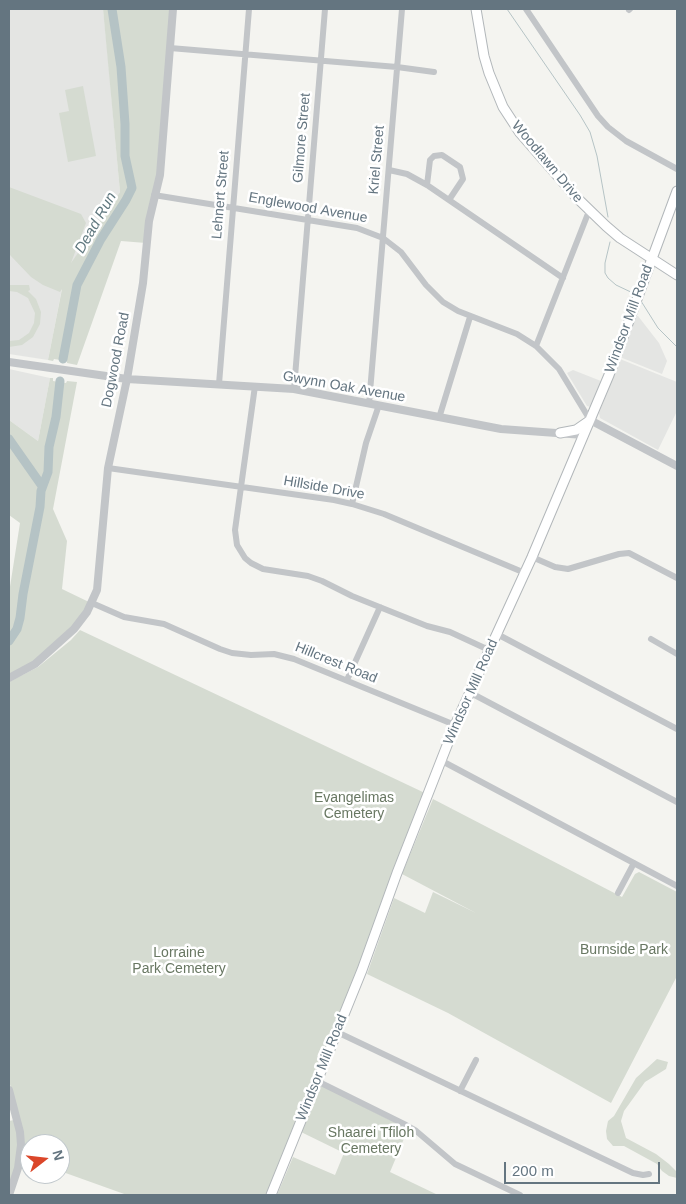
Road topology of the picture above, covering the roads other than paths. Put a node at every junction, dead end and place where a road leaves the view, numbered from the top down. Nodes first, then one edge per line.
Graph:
1 (174, 9) edge
2 (249, 9) edge
3 (326, 9) edge
4 (402, 9) edge
5 (476, 9) edge
6 (526, 9) edge
7 (170, 48) junction
8 (246, 55) junction
9 (322, 60) junction
10 (397, 67) junction
11 (434, 72) dead end
12 (677, 169) edge
13 (389, 170) junction
14 (427, 185) junction
15 (677, 191) edge
16 (154, 195) junction
17 (449, 200) junction
18 (233, 208) junction
19 (589, 211) junction
20 (308, 220) junction
21 (383, 238) junction
22 (652, 258) junction
23 (677, 275) edge
24 (563, 278) junction
25 (470, 317) junction
26 (536, 346) junction
27 (9, 362) edge
28 (126, 379) junction
29 (219, 384) junction
30 (255, 386) junction
31 (294, 389) junction
32 (369, 404) junction
33 (379, 405) junction
34 (439, 418) junction
35 (590, 420) junction
36 (560, 432) junction
37 (584, 435) junction
38 (677, 466) edge
39 (108, 468) junction
40 (240, 487) junction
41 (352, 504) junction
42 (532, 557) junction
43 (524, 573) junction
44 (677, 578) edge
45 (92, 602) junction
46 (380, 607) junction
47 (497, 634) junction
48 (651, 640) dead end
49 (489, 650) junction
50 (677, 654) edge
51 (9, 678) edge
52 (347, 680) junction
53 (469, 692) junction
54 (455, 725) junction
55 (677, 729) edge
56 (442, 761) junction
57 (677, 802) edge
58 (634, 863) junction
59 (677, 886) edge
60 (618, 893) dead end
61 (337, 1032) junction
62 (476, 1060) dead end
63 (317, 1081) junction
64 (9, 1090) edge
65 (460, 1091) junction
66 (650, 1174) dead end
67 (9, 1195) edge
68 (271, 1195) edge
69 (520, 1195) edge

1 - 7 street, Dogwood Road
2 - 8 street, Lehnert Street
3 - 9 street, Gilmore Street
4 - 10 street, Kriel Street
5 - 19 main road, Woodlawn Drive
6 - 12 street
7 - 8 street
7 - 16 street, Dogwood Road
8 - 9 street
8 - 18 street, Lehnert Street
9 - 10 street
9 - 20 street, Gilmore Street
10 - 11 street
10 - 13 street, Kriel Street
13 - 14 street
13 - 21 street, Kriel Street
14 - 17 street
14 - 17 street
15 - 22 main road, Windsor Mill Road
16 - 18 street, Englewood Avenue
16 - 28 street, Dogwood Road
17 - 24 street
18 - 20 street, Englewood Avenue
18 - 29 street, Lehnert Street
19 - 22 main road, Woodlawn Drive
19 - 24 street
20 - 21 street, Englewood Avenue
20 - 31 street, Gilmore Street
21 - 25 street, Englewood Avenue
21 - 32 street, Kriel Street
22 - 23 main road, Woodlawn Drive
22 - 35 main road, Windsor Mill Road
24 - 26 street
25 - 26 street, Englewood Avenue
25 - 34 street
26 - 35 street, Englewood Avenue
27 - 28 street, Gwynn Oak Avenue
28 - 29 street, Gwynn Oak Avenue
28 - 39 street, Dogwood Road
29 - 30 street, Gwynn Oak Avenue
30 - 31 street, Gwynn Oak Avenue
30 - 40 street
31 - 32 street, Gwynn Oak Avenue
32 - 33 street, Gwynn Oak Avenue
33 - 34 street, Gwynn Oak Avenue
33 - 41 street
34 - 36 street, Gwynn Oak Avenue
35 - 36 main road
35 - 37 main road, Windsor Mill Road
35 - 38 street
36 - 37 street, Gwynn Oak Avenue
37 - 42 main road, Windsor Mill Road
39 - 40 street, Hillside Drive
39 - 45 street, Dogwood Road
40 - 41 street, Hillside Drive
40 - 46 street
41 - 43 street, Hillside Drive
42 - 43 main road, Windsor Mill Road
42 - 44 street
43 - 47 main road, Windsor Mill Road
45 - 51 street, Dogwood Road
45 - 52 street, Hillcrest Road
46 - 49 street
46 - 52 street
47 - 49 main road, Windsor Mill Road
47 - 55 street
48 - 50 street
49 - 53 main road, Windsor Mill Road
52 - 54 street, Hillcrest Road
53 - 54 main road, Windsor Mill Road
53 - 57 street
54 - 56 main road, Windsor Mill Road
56 - 58 street
56 - 61 main road, Windsor Mill Road
58 - 59 street
58 - 60 street
61 - 63 main road, Windsor Mill Road
61 - 65 street
62 - 65 street
63 - 68 main road, Windsor Mill Road
63 - 69 street
64 - 67 street
65 - 66 street

